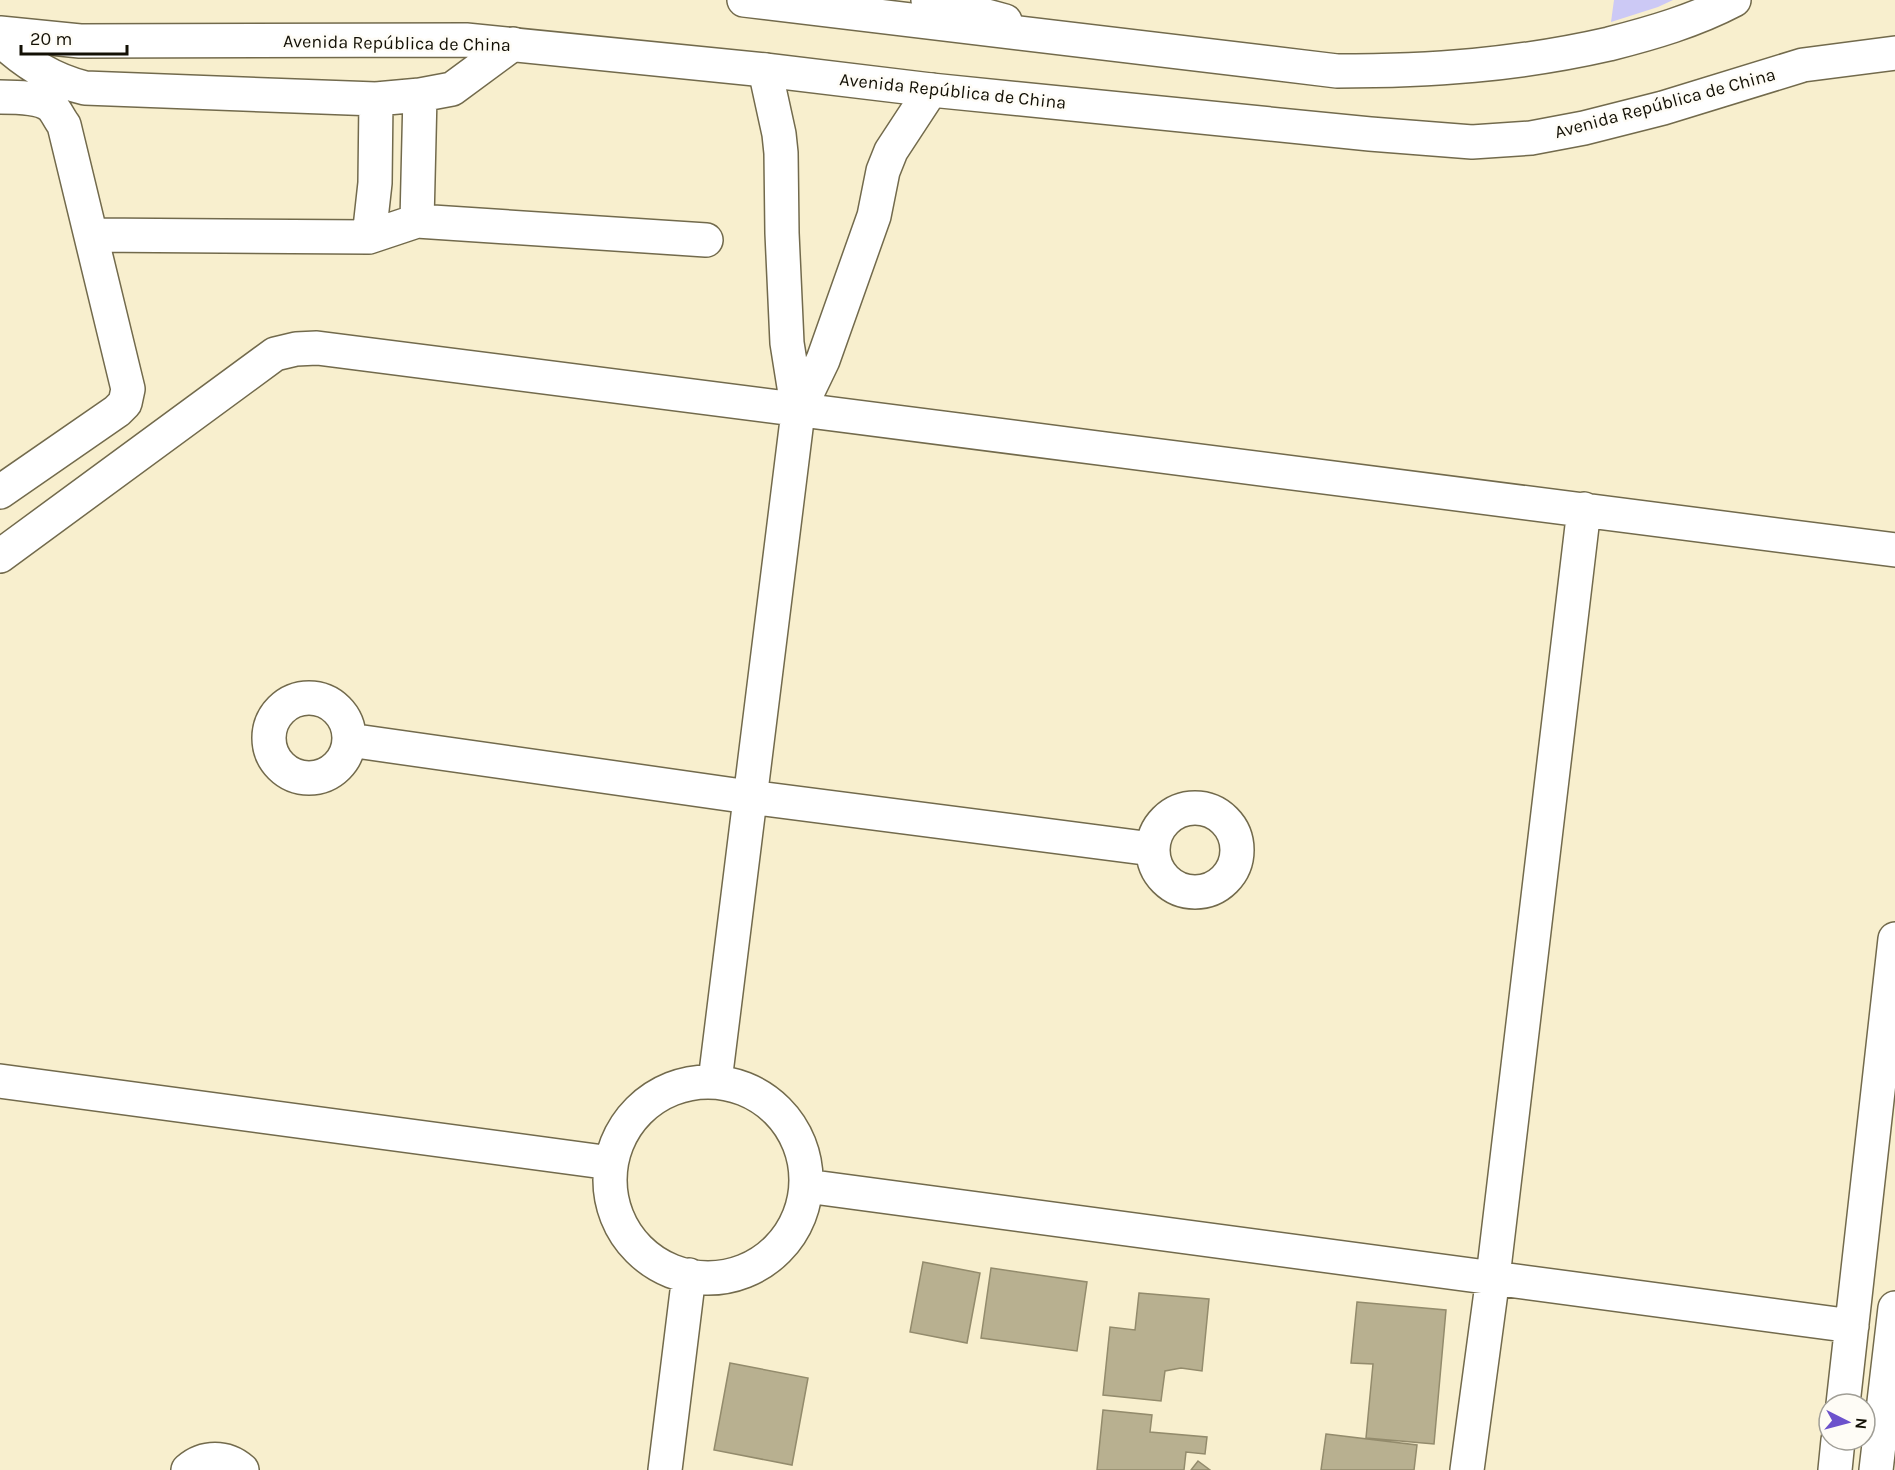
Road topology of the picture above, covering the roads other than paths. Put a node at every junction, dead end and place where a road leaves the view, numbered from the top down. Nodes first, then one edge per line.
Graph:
1 (744, 0) edge
2 (928, 0) edge
3 (1734, 0) edge
4 (0, 33) edge
5 (0, 39) edge
6 (1077, 41) junction
7 (513, 44) junction
8 (1895, 53) edge
9 (765, 70) junction
10 (931, 90) junction
11 (420, 95) junction
12 (0, 97) edge
13 (376, 99) junction
14 (417, 221) junction
15 (91, 235) junction
16 (369, 237) junction
17 (706, 240) dead end
18 (798, 412) junction
19 (0, 492) edge
20 (1584, 509) junction
21 (1895, 550) edge
22 (0, 556) edge
23 (349, 740) dead end
24 (749, 797) junction
25 (1152, 849) dead end
26 (1895, 939) edge
27 (0, 1081) edge
28 (714, 1081) junction
29 (611, 1163) junction
30 (806, 1186) junction
31 (689, 1275) junction
32 (1493, 1277) junction
33 (1895, 1308) edge
34 (1852, 1326) junction
35 (1844, 1392) edge
36 (1837, 1452) edge
37 (188, 1470) edge
38 (242, 1470) edge
39 (665, 1470) edge
40 (1467, 1470) edge
41 (1835, 1470) edge
42 (1876, 1470) edge

1 - 6 street
2 - 6 street
3 - 6 street
4 - 7 street, Avenida República de China
5 - 13 street
7 - 9 street, Avenida República de China
7 - 11 street
8 - 10 street, Avenida República de China
9 - 10 street, Avenida República de China
9 - 18 street
10 - 18 street
11 - 13 street
11 - 14 street
12 - 15 street
13 - 16 street
14 - 16 street
14 - 17 street
15 - 16 street
15 - 19 street
18 - 20 street
18 - 22 street
18 - 24 street
20 - 21 street
20 - 32 street
23 - 24 street
24 - 25 street
24 - 28 street
26 - 34 street
27 - 29 street
28 - 29 street
28 - 30 street
29 - 31 street
30 - 31 street
30 - 32 street
31 - 39 street
32 - 34 street
32 - 40 street
33 - 42 street
34 - 35 street
36 - 41 street
37 - 38 street

